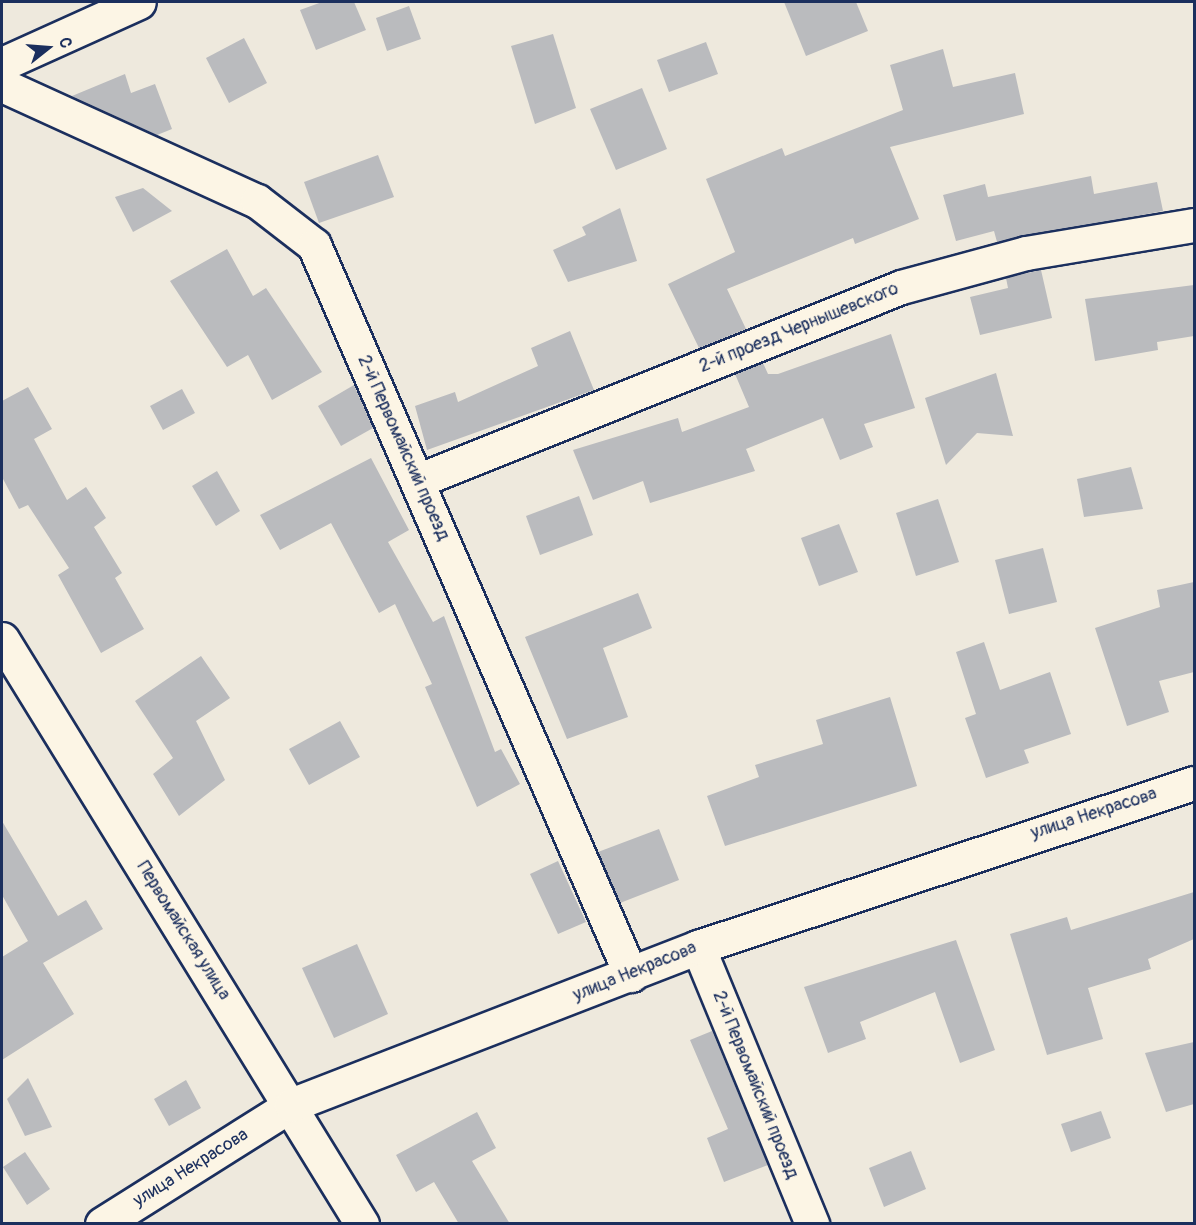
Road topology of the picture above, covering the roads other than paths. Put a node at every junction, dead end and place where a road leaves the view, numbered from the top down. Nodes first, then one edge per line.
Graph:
1 (139, 2) edge
2 (2, 64) edge
3 (2, 85) edge
4 (1194, 225) edge
5 (417, 481) junction
6 (2, 639) edge
7 (1194, 783) edge
8 (698, 947) junction
9 (631, 975) junction
10 (291, 1105) junction
11 (102, 1224) edge
12 (362, 1224) edge
13 (812, 1224) edge

1 - 2 street
3 - 5 street, 2-й Первомайский проезд
4 - 5 street, 2-й проезд Чернышевского
5 - 9 street, 2-й Первомайский проезд
6 - 10 street, Первомайская улица
7 - 8 street, улица Некрасова
8 - 9 street, улица Некрасова
8 - 13 street, 2-й Первомайский проезд
9 - 10 street, улица Некрасова
10 - 11 street, улица Некрасова
10 - 12 street, Первомайская улица

